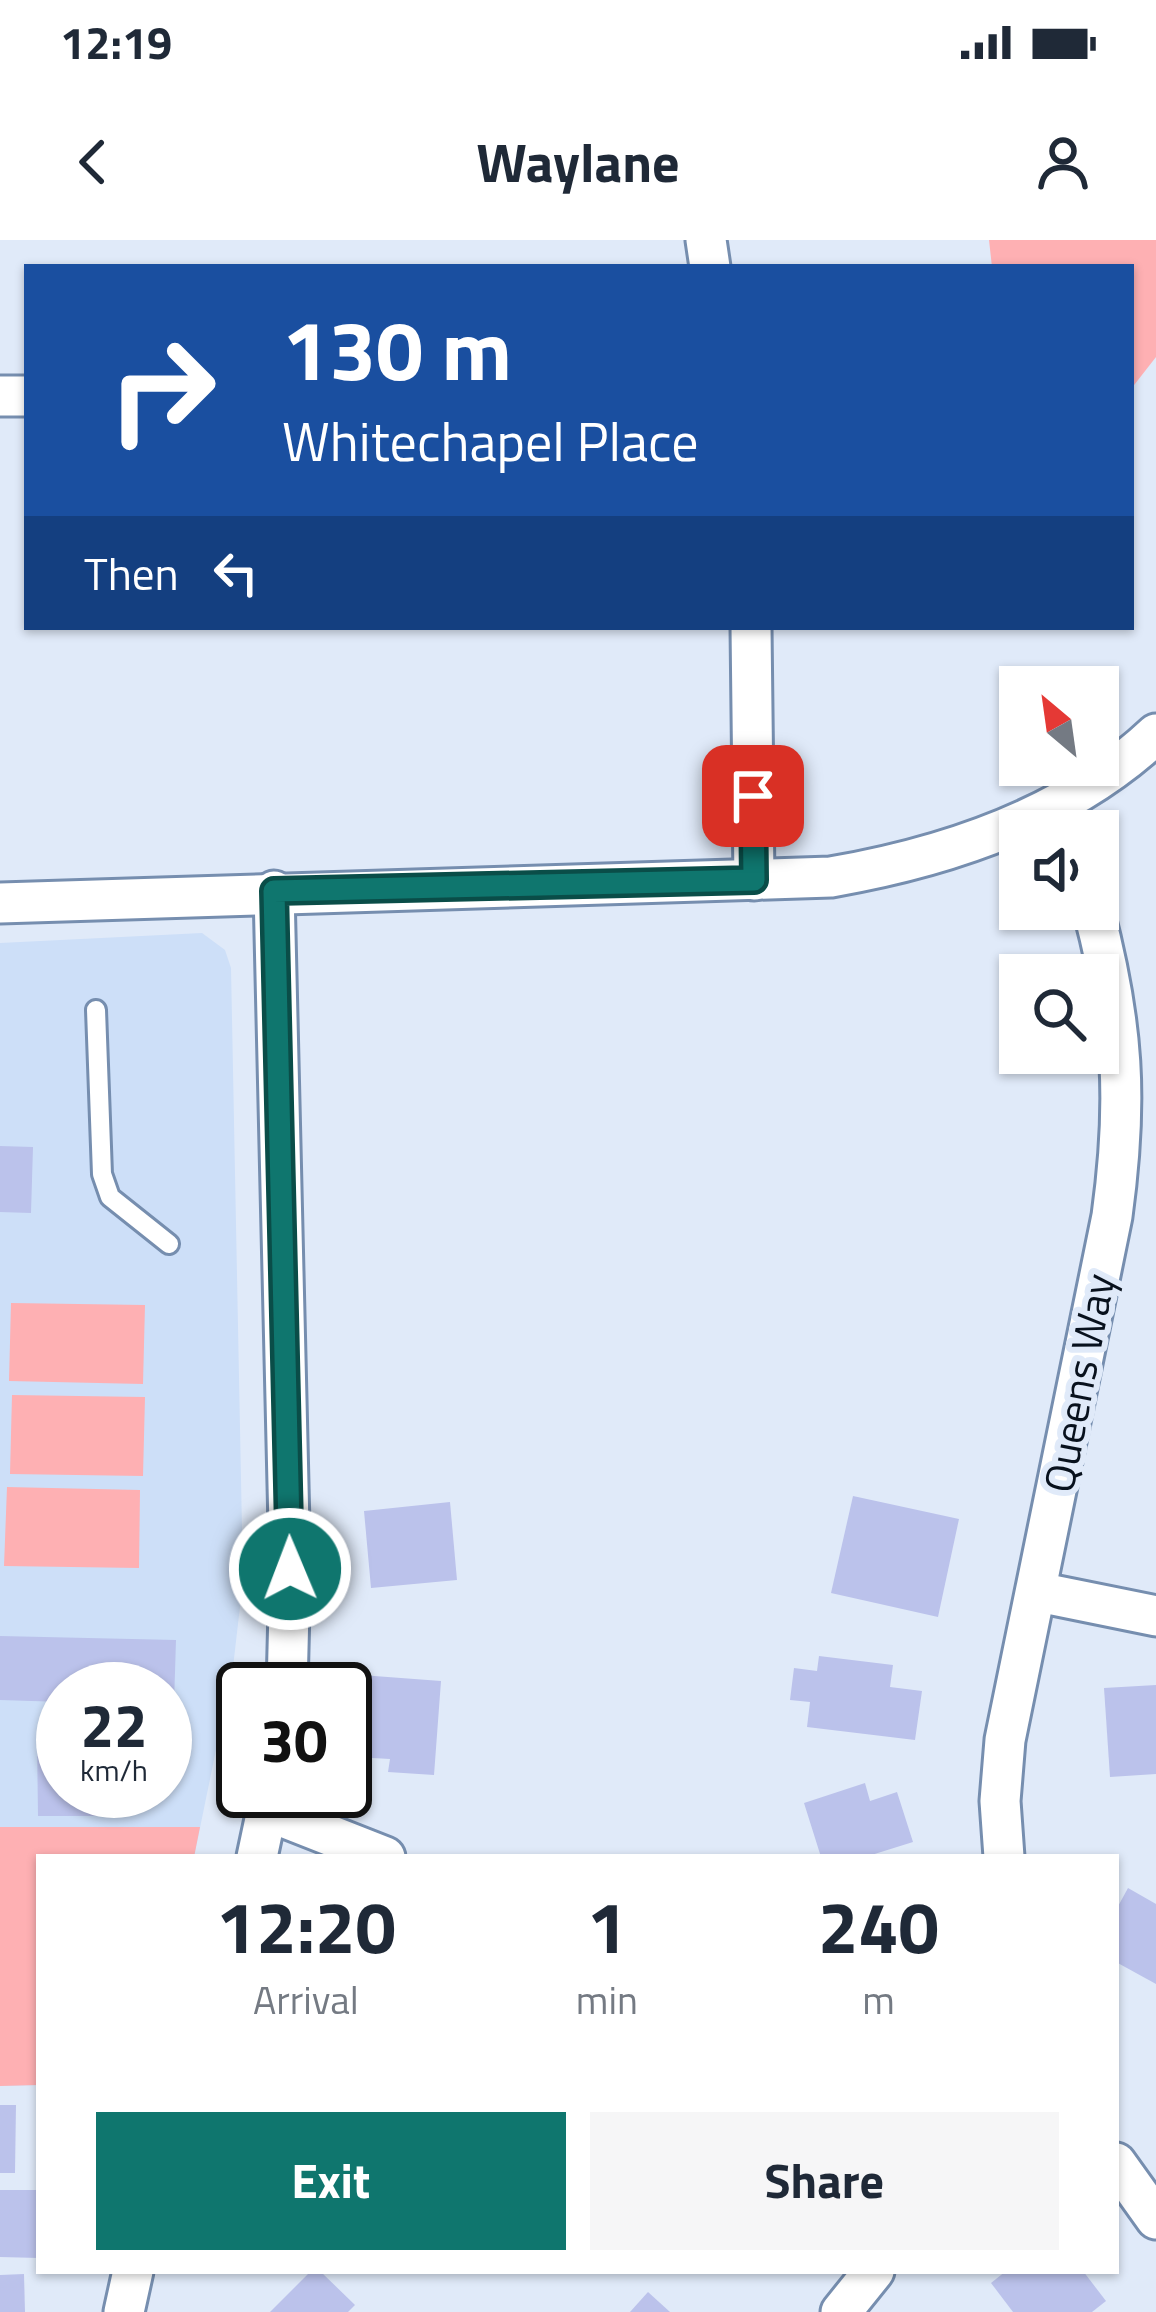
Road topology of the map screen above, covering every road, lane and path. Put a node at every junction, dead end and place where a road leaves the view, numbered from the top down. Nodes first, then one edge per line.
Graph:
1 (751, 630) edge
2 (1156, 734) edge
3 (1065, 810) edge
4 (999, 837) edge
5 (754, 880) junction
6 (274, 891) junction
7 (0, 903) edge
8 (1098, 930) edge
9 (96, 1010) dead end
10 (170, 1244) dead end
11 (1038, 1592) junction
12 (1156, 1616) edge
13 (288, 1662) edge
14 (266, 1818) edge
15 (305, 1818) edge
16 (258, 1854) edge
17 (380, 1854) edge
18 (1004, 1854) edge
19 (1119, 2167) edge
20 (1156, 2219) edge
21 (132, 2274) edge
22 (872, 2274) edge
23 (124, 2312) edge
24 (841, 2312) edge

1 - 5 street
2 - 3 street
4 - 5 street
5 - 6 street
6 - 7 street
6 - 13 street
8 - 11 street, Queens Way
9 - 10 lane
11 - 12 street
11 - 18 street, Queens Way
14 - 16 street
15 - 17 street
19 - 20 street
21 - 23 street
22 - 24 street

